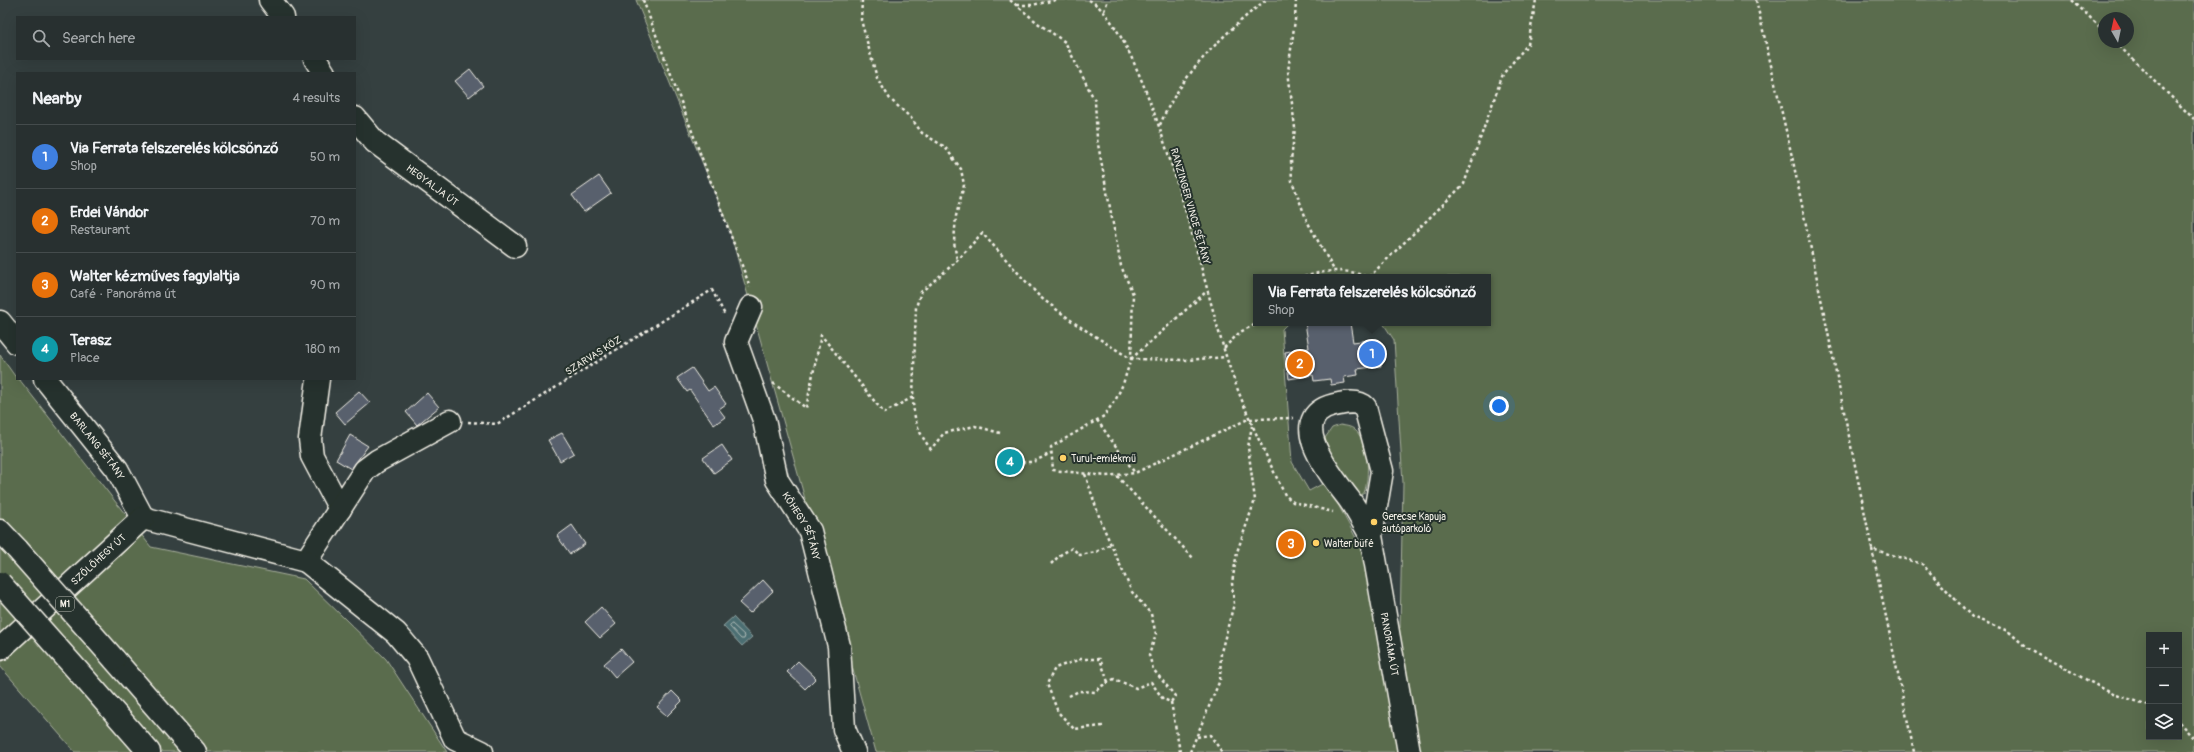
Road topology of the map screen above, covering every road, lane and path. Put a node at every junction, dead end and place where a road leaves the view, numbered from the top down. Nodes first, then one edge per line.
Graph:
1 (270, 0) edge
2 (643, 0) edge
3 (862, 0) edge
4 (1010, 0) edge
5 (1056, 0) edge
6 (1089, 0) edge
7 (1108, 0) edge
8 (1266, 0) edge
9 (1296, 0) edge
10 (1536, 0) edge
11 (1756, 0) edge
12 (2072, 0) edge
13 (1016, 4) junction
14 (1104, 11) junction
15 (283, 16) edge
16 (2098, 25) edge
17 (2121, 48) edge
18 (316, 60) edge
19 (323, 72) edge
20 (356, 119) edge
21 (2194, 120) edge
22 (1160, 125) junction
23 (515, 246) dead end
24 (958, 261) junction
25 (1334, 270) junction
26 (1317, 274) edge
27 (1356, 274) edge
28 (1371, 274) edge
29 (1207, 291) junction
30 (751, 307) joint
31 (726, 317) dead end
32 (0, 322) edge
33 (1253, 326) edge
34 (16, 342) edge
35 (1224, 348) junction
36 (1226, 357) junction
37 (1131, 359) junction
38 (46, 380) edge
39 (318, 380) edge
40 (770, 381) dead end
41 (913, 397) junction
42 (1313, 418) junction
43 (1248, 419) junction
44 (1097, 420) junction
45 (450, 421) joint
46 (1252, 426) junction
47 (1000, 433) dead end
48 (1051, 452) junction
49 (1010, 462) dead end
50 (1135, 473) junction
51 (1085, 474) junction
52 (1117, 476) junction
53 (340, 509) junction
54 (1338, 514) dead end
55 (143, 518) junction
56 (0, 531) edge
57 (1371, 536) junction
58 (1111, 544) junction
59 (1872, 549) junction
60 (1194, 559) dead end
61 (306, 561) junction
62 (1051, 564) dead end
63 (0, 583) edge
64 (0, 649) edge
65 (1108, 682) junction
66 (1069, 696) dead end
67 (1171, 702) junction
68 (2146, 704) edge
69 (2182, 725) edge
70 (1103, 726) dead end
71 (1196, 737) junction
72 (2194, 739) edge
73 (149, 752) edge
74 (196, 752) edge
75 (482, 752) edge
76 (854, 752) edge
77 (1180, 752) edge
78 (1190, 752) edge
79 (1222, 752) edge
80 (1409, 752) edge
81 (1914, 752) edge

1 - 15 main road
2 - 30 path
3 - 24 path
4 - 13 path
5 - 13 path
6 - 14 path, RANZINGER VINCE SÉTÁNY
7 - 14 path
8 - 22 path
9 - 25 path
10 - 28 path
11 - 59 path
12 - 16 path
13 - 37 path
14 - 22 path, RANZINGER VINCE SÉTÁNY
17 - 21 path
18 - 19 main road
20 - 23 main road, HEGYALJA ÚT
22 - 29 path, RANZINGER VINCE SÉTÁNY
24 - 37 path
24 - 41 path
25 - 26 path
25 - 27 path
29 - 35 path, RANZINGER VINCE SÉTÁNY
29 - 37 path
30 - 76 main road, KŐHEGY SÉTÁNY
31 - 45 path, SZARVAS KÖZ
32 - 34 main road
33 - 35 path
35 - 36 path, RANZINGER VINCE SÉTÁNY
36 - 37 path
36 - 43 path, RANZINGER VINCE SÉTÁNY
37 - 44 path
38 - 55 main road, BARLANG SÉTÁNY
39 - 53 main road
40 - 41 path
41 - 47 path
42 - 43 path
42 - 57 main road
42 - 57 main road
43 - 46 path, RANZINGER VINCE SÉTÁNY
43 - 50 path
44 - 48 path
44 - 50 path
45 - 53 main road
46 - 54 path, RANZINGER VINCE SÉTÁNY
46 - 71 path
48 - 49 path
48 - 51 path
50 - 52 path
51 - 52 path
51 - 58 path
52 - 60 path
53 - 61 main road
55 - 61 main road
55 - 64 main road, SZŐLŐHEGY ÚT
56 - 74 main road, M1, bridge
57 - 80 main road, PANORÁMA ÚT
58 - 62 path
58 - 67 path
59 - 68 path
59 - 81 path
61 - 75 main road
63 - 73 main road, bridge
65 - 66 path
65 - 67 path
65 - 70 path
67 - 77 path
69 - 72 path
71 - 78 path
71 - 79 path

